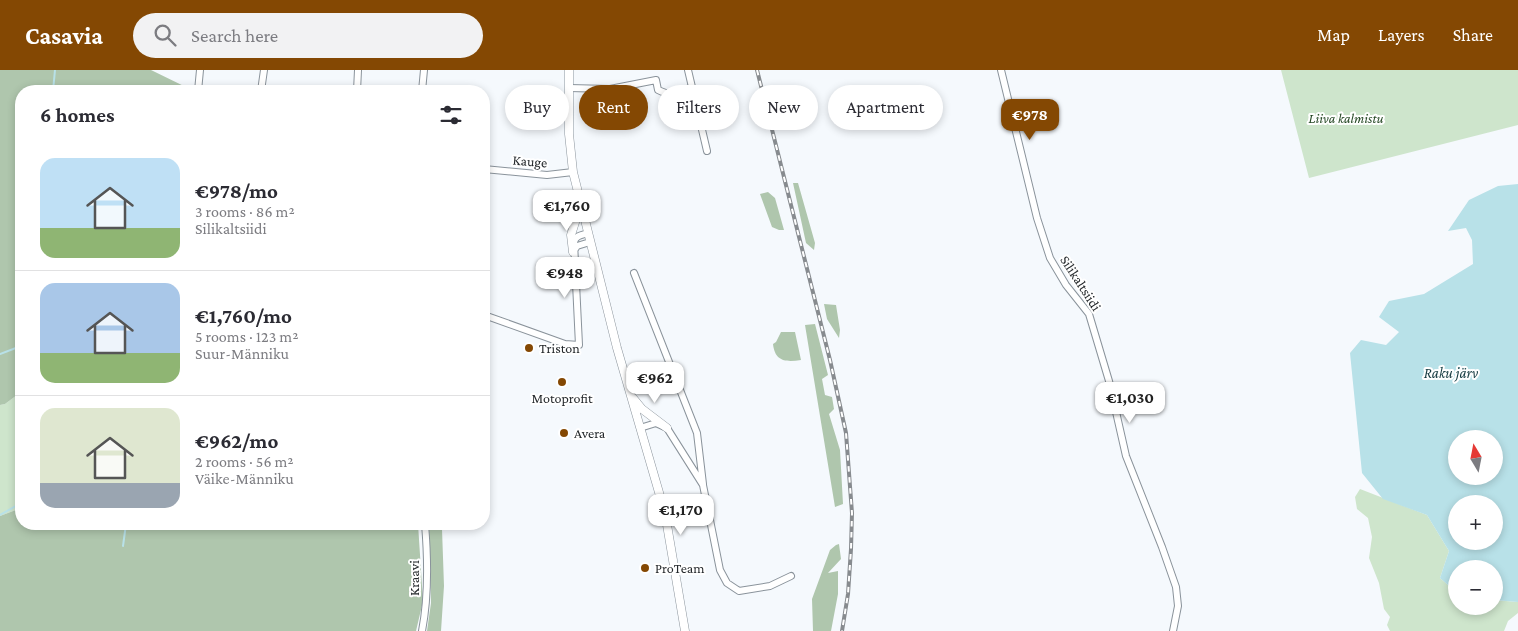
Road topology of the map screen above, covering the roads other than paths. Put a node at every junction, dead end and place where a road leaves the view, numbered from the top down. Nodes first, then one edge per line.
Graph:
1 (200, 70) edge
2 (264, 70) edge
3 (358, 70) edge
4 (424, 70) edge
5 (569, 70) edge
6 (688, 70) edge
7 (1001, 70) edge
8 (199, 85) edge
9 (262, 85) edge
10 (357, 85) edge
11 (423, 85) edge
12 (569, 85) edge
13 (692, 85) edge
14 (569, 88) edge
15 (658, 90) edge
16 (569, 130) edge
17 (702, 130) edge
18 (707, 151) dead end
19 (490, 170) edge
20 (573, 172) junction
21 (579, 199) junction
22 (588, 233) junction
23 (590, 242) junction
24 (573, 252) junction
25 (634, 272) dead end
26 (490, 317) edge
27 (630, 394) junction
28 (640, 428) junction
29 (667, 428) junction
30 (703, 485) junction
31 (425, 530) edge
32 (791, 576) dead end
33 (422, 631) edge
34 (685, 631) edge
35 (1172, 631) edge

1 - 8 street
2 - 9 street
3 - 10 street
4 - 11 street
5 - 12 street
6 - 13 street
7 - 35 street, Silikaltsiidi
14 - 15 street
16 - 20 street
17 - 18 street
19 - 20 street, Kauge
20 - 21 street
21 - 22 street
21 - 24 street
22 - 23 street
22 - 24 street
23 - 24 street
23 - 27 street
24 - 26 street
25 - 30 street
27 - 28 street
27 - 29 street
28 - 29 street
28 - 34 street
29 - 30 street
30 - 32 street
31 - 33 street, Kraavi

